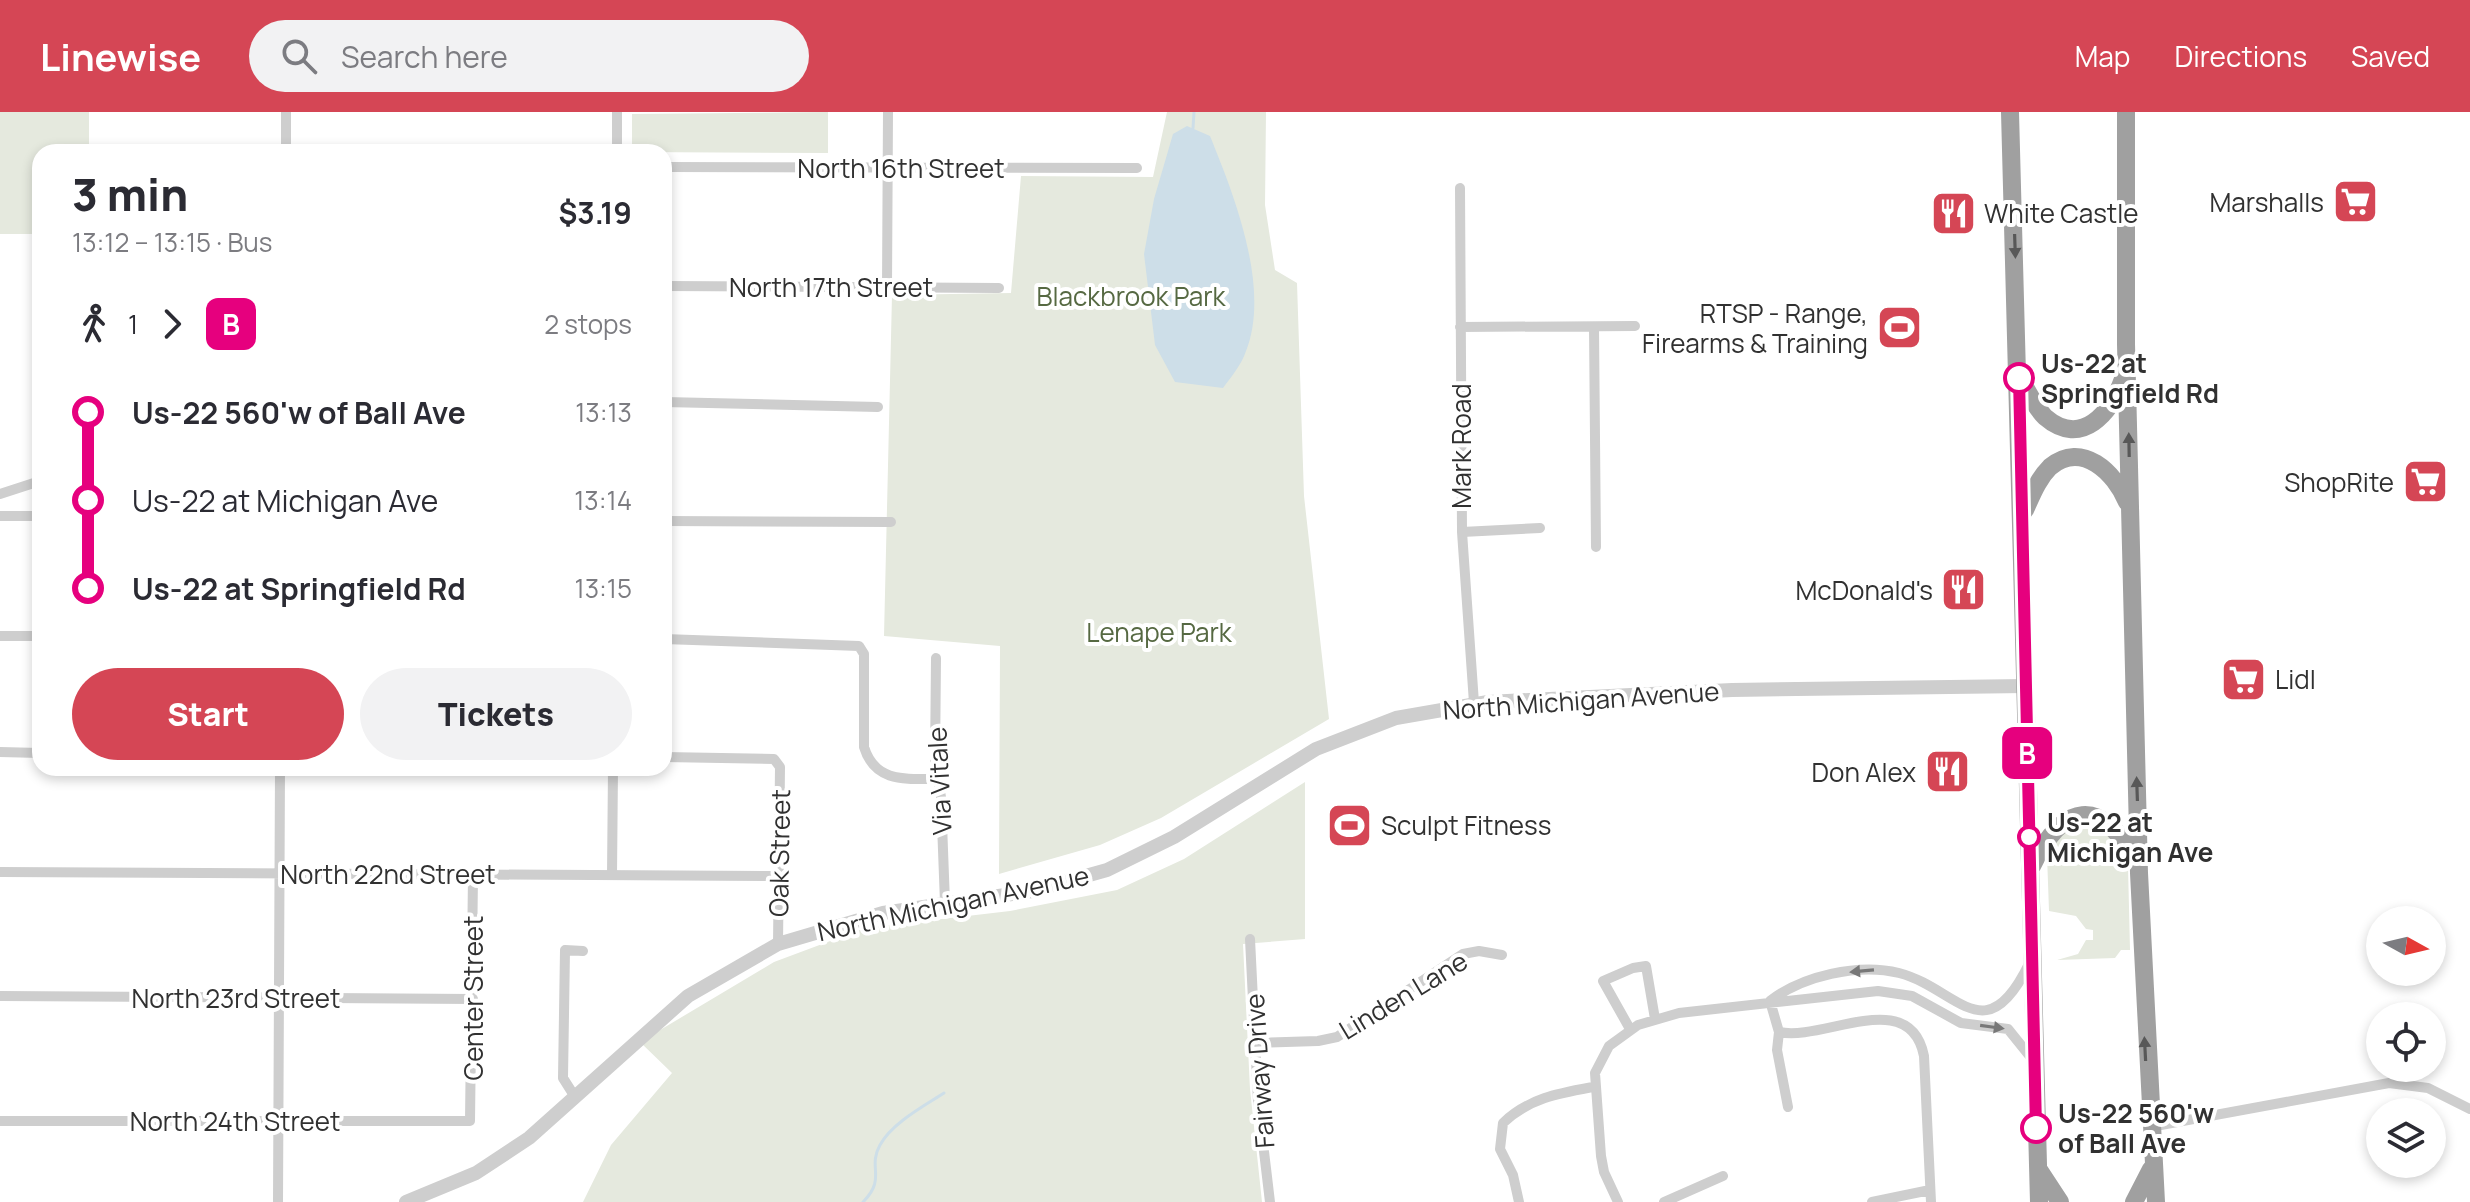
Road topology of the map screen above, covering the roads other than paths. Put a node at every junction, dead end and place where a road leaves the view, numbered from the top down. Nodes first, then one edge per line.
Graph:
1 (286, 112) edge
2 (617, 112) edge
3 (888, 112) edge
4 (2010, 112) edge
5 (2128, 118) edge
6 (286, 144) edge
7 (617, 144) edge
8 (672, 167) edge
9 (888, 168) junction
10 (1137, 168) dead end
11 (1460, 188) dead end
12 (672, 286) edge
13 (887, 287) junction
14 (999, 288) dead end
15 (1635, 326) dead end
16 (1460, 327) junction
17 (1594, 328) junction
18 (2127, 370) junction
19 (2019, 378) junction
20 (672, 402) edge
21 (878, 407) dead end
22 (32, 484) edge
23 (0, 494) edge
24 (2023, 513) junction
25 (2131, 513) junction
26 (0, 516) edge
27 (32, 516) edge
28 (672, 521) edge
29 (891, 522) dead end
30 (1540, 528) dead end
31 (1462, 532) junction
32 (1596, 547) dead end
33 (0, 636) edge
34 (32, 636) edge
35 (672, 639) edge
36 (936, 658) dead end
37 (2026, 686) junction
38 (1474, 703) junction
39 (0, 752) edge
40 (32, 753) edge
41 (672, 757) edge
42 (280, 776) edge
43 (613, 776) edge
44 (938, 779) junction
45 (2139, 867) junction
46 (0, 872) edge
47 (2029, 872) junction
48 (280, 874) junction
49 (473, 875) junction
50 (612, 875) junction
51 (777, 876) junction
52 (945, 903) junction
53 (1250, 939) dead end
54 (778, 944) junction
55 (583, 951) dead end
56 (1502, 955) dead end
57 (2031, 958) junction
58 (0, 996) edge
59 (279, 998) junction
60 (473, 999) junction
61 (1770, 1001) junction
62 (1655, 1019) junction
63 (1630, 1029) junction
64 (1779, 1032) junction
65 (1255, 1043) junction
66 (2034, 1061) junction
67 (1593, 1087) junction
68 (575, 1097) junction
69 (1788, 1107) dead end
70 (2470, 1109) edge
71 (0, 1121) edge
72 (278, 1121) junction
73 (470, 1121) joint
74 (2149, 1127) junction
75 (2153, 1165) junction
76 (2038, 1168) junction
77 (1723, 1176) dead end
78 (1931, 1196) edge
79 (278, 1202) edge
80 (406, 1202) edge
81 (1270, 1202) edge
82 (1519, 1202) edge
83 (1618, 1202) edge
84 (1664, 1202) edge
85 (1872, 1202) edge
86 (2039, 1202) edge
87 (2060, 1202) edge
88 (2134, 1202) edge
89 (2156, 1202) edge

1 - 6 street
2 - 7 street
3 - 9 street
4 -> 19 highway
5 - 18 highway
8 - 9 street, North 16th Street
9 - 10 street, North 16th Street
9 - 13 street
11 - 16 street, Mark Road
12 - 13 street, North 17th Street
13 - 14 street, North 17th Street
15 - 17 street
16 - 17 street
16 - 31 street, Mark Road
17 - 32 street
18 - 19 highway
25 -> 18 highway
19 - 24 highway
20 - 21 street
22 - 23 street
24 - 25 highway
24 - 37 highway
45 -> 25 highway
26 - 27 street
28 - 29 street
30 - 31 street
31 - 38 street, Mark Road
33 - 34 street
35 - 44 street
36 - 44 street, Via Vitale
37 - 38 street, North Michigan Avenue
37 - 47 highway
38 - 52 street, North Michigan Avenue
39 - 40 street
41 - 51 street, Oak Street
42 - 48 street
43 - 50 street
44 - 52 street, Via Vitale
45 - 47 highway
74 -> 45 highway
46 - 48 street, North 22nd Street
47 - 57 highway
48 - 49 street, North 22nd Street
48 - 59 street
49 - 50 street, North 22nd Street
49 - 60 street, Center Street
50 - 51 street, North 22nd Street
51 - 54 street, Oak Street
52 - 54 street, North Michigan Avenue
53 - 65 street, Fairway Drive
54 - 68 street, North Michigan Avenue
55 - 68 street
56 - 65 street, Linden Lane
57 -> 61 street
57 - 66 highway
58 - 59 street, North 23rd Street
59 - 60 street, North 23rd Street
59 - 72 street
60 - 73 street, Center Street
61 - 62 street
61 - 64 street
61 -> 66 street
62 - 63 street
62 - 63 street
63 - 67 street
64 - 69 street
64 - 78 street
65 - 81 street, Fairway Drive
66 - 76 highway
67 - 82 street
67 - 83 street
68 - 80 street, North Michigan Avenue
70 - 74 street
71 - 72 street, North 24th Street
72 - 73 street, North 24th Street
72 - 79 street
74 - 75 highway
75 - 88 highway
75 - 89 highway
76 - 86 highway
76 - 87 highway
77 - 84 street
78 - 85 street

